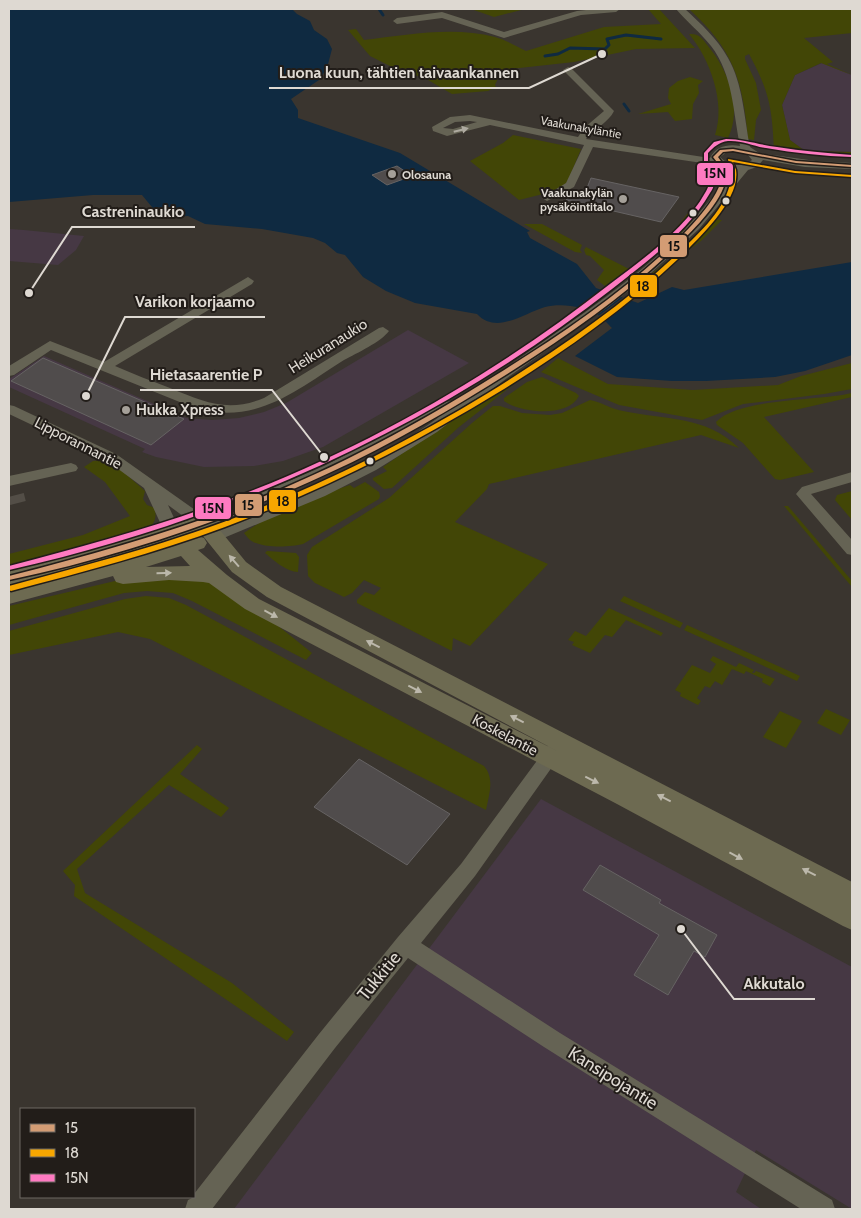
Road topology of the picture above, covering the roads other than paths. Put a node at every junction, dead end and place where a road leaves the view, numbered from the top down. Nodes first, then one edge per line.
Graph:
1 (616, 9) edge
2 (680, 9) edge
3 (397, 21) dead end
4 (568, 70) dead end
5 (740, 121) junction
6 (490, 122) dead end
7 (585, 142) junction
8 (667, 153) joint
9 (753, 154) junction
10 (721, 157) junction
11 (814, 164) junction
12 (852, 166) edge
13 (746, 168) junction
14 (720, 194) junction
15 (547, 198) dead end
16 (248, 281) dead end
17 (383, 331) dead end
18 (105, 367) junction
19 (9, 372) edge
20 (9, 409) edge
21 (71, 468) dead end
22 (852, 477) edge
23 (145, 481) junction
24 (13, 486) edge
25 (803, 494) joint
26 (208, 530) junction
27 (178, 540) junction
28 (852, 550) edge
29 (9, 578) edge
30 (216, 578) junction
31 (29, 592) junction
32 (9, 597) edge
33 (554, 750) junction
34 (851, 908) edge
35 (405, 944) junction
36 (197, 1209) edge
37 (823, 1209) edge

1 - 3 street
2 - 5 street
4 - 7 street
5 - 9 street
5 - 10 street
6 - 7 street, Vaakunakyläntie
7 - 8 street, Vaakunakyläntie
7 - 15 street
8 - 10 street, Vaakunakyläntie
9 - 10 street
9 - 11 street
9 - 13 street
10 - 13 street
10 - 14 street
11 - 12 street
11 - 13 street
13 - 14 street
14 - 26 street
16 - 18 street
17 - 18 street, Heikuranaukio
18 - 19 street, Heikuranaukio
20 - 23 street, Lipporannantie
21 - 24 street
22 - 25 street
23 - 26 street, Lipporannantie
23 - 27 street, Lipporannantie
25 - 28 street
26 - 27 main road
33 -> 26 main road, Koskelantie
27 - 29 main road
27 - 30 main road, Koskelantie
27 - 31 main road
31 -> 30 main road
30 -> 33 main road, Koskelantie
31 - 32 main road
33 - 34 main road, Koskelantie
33 - 35 street, Tukkitie
35 - 36 street, Tukkitie
35 - 37 street, Kansipojantie

